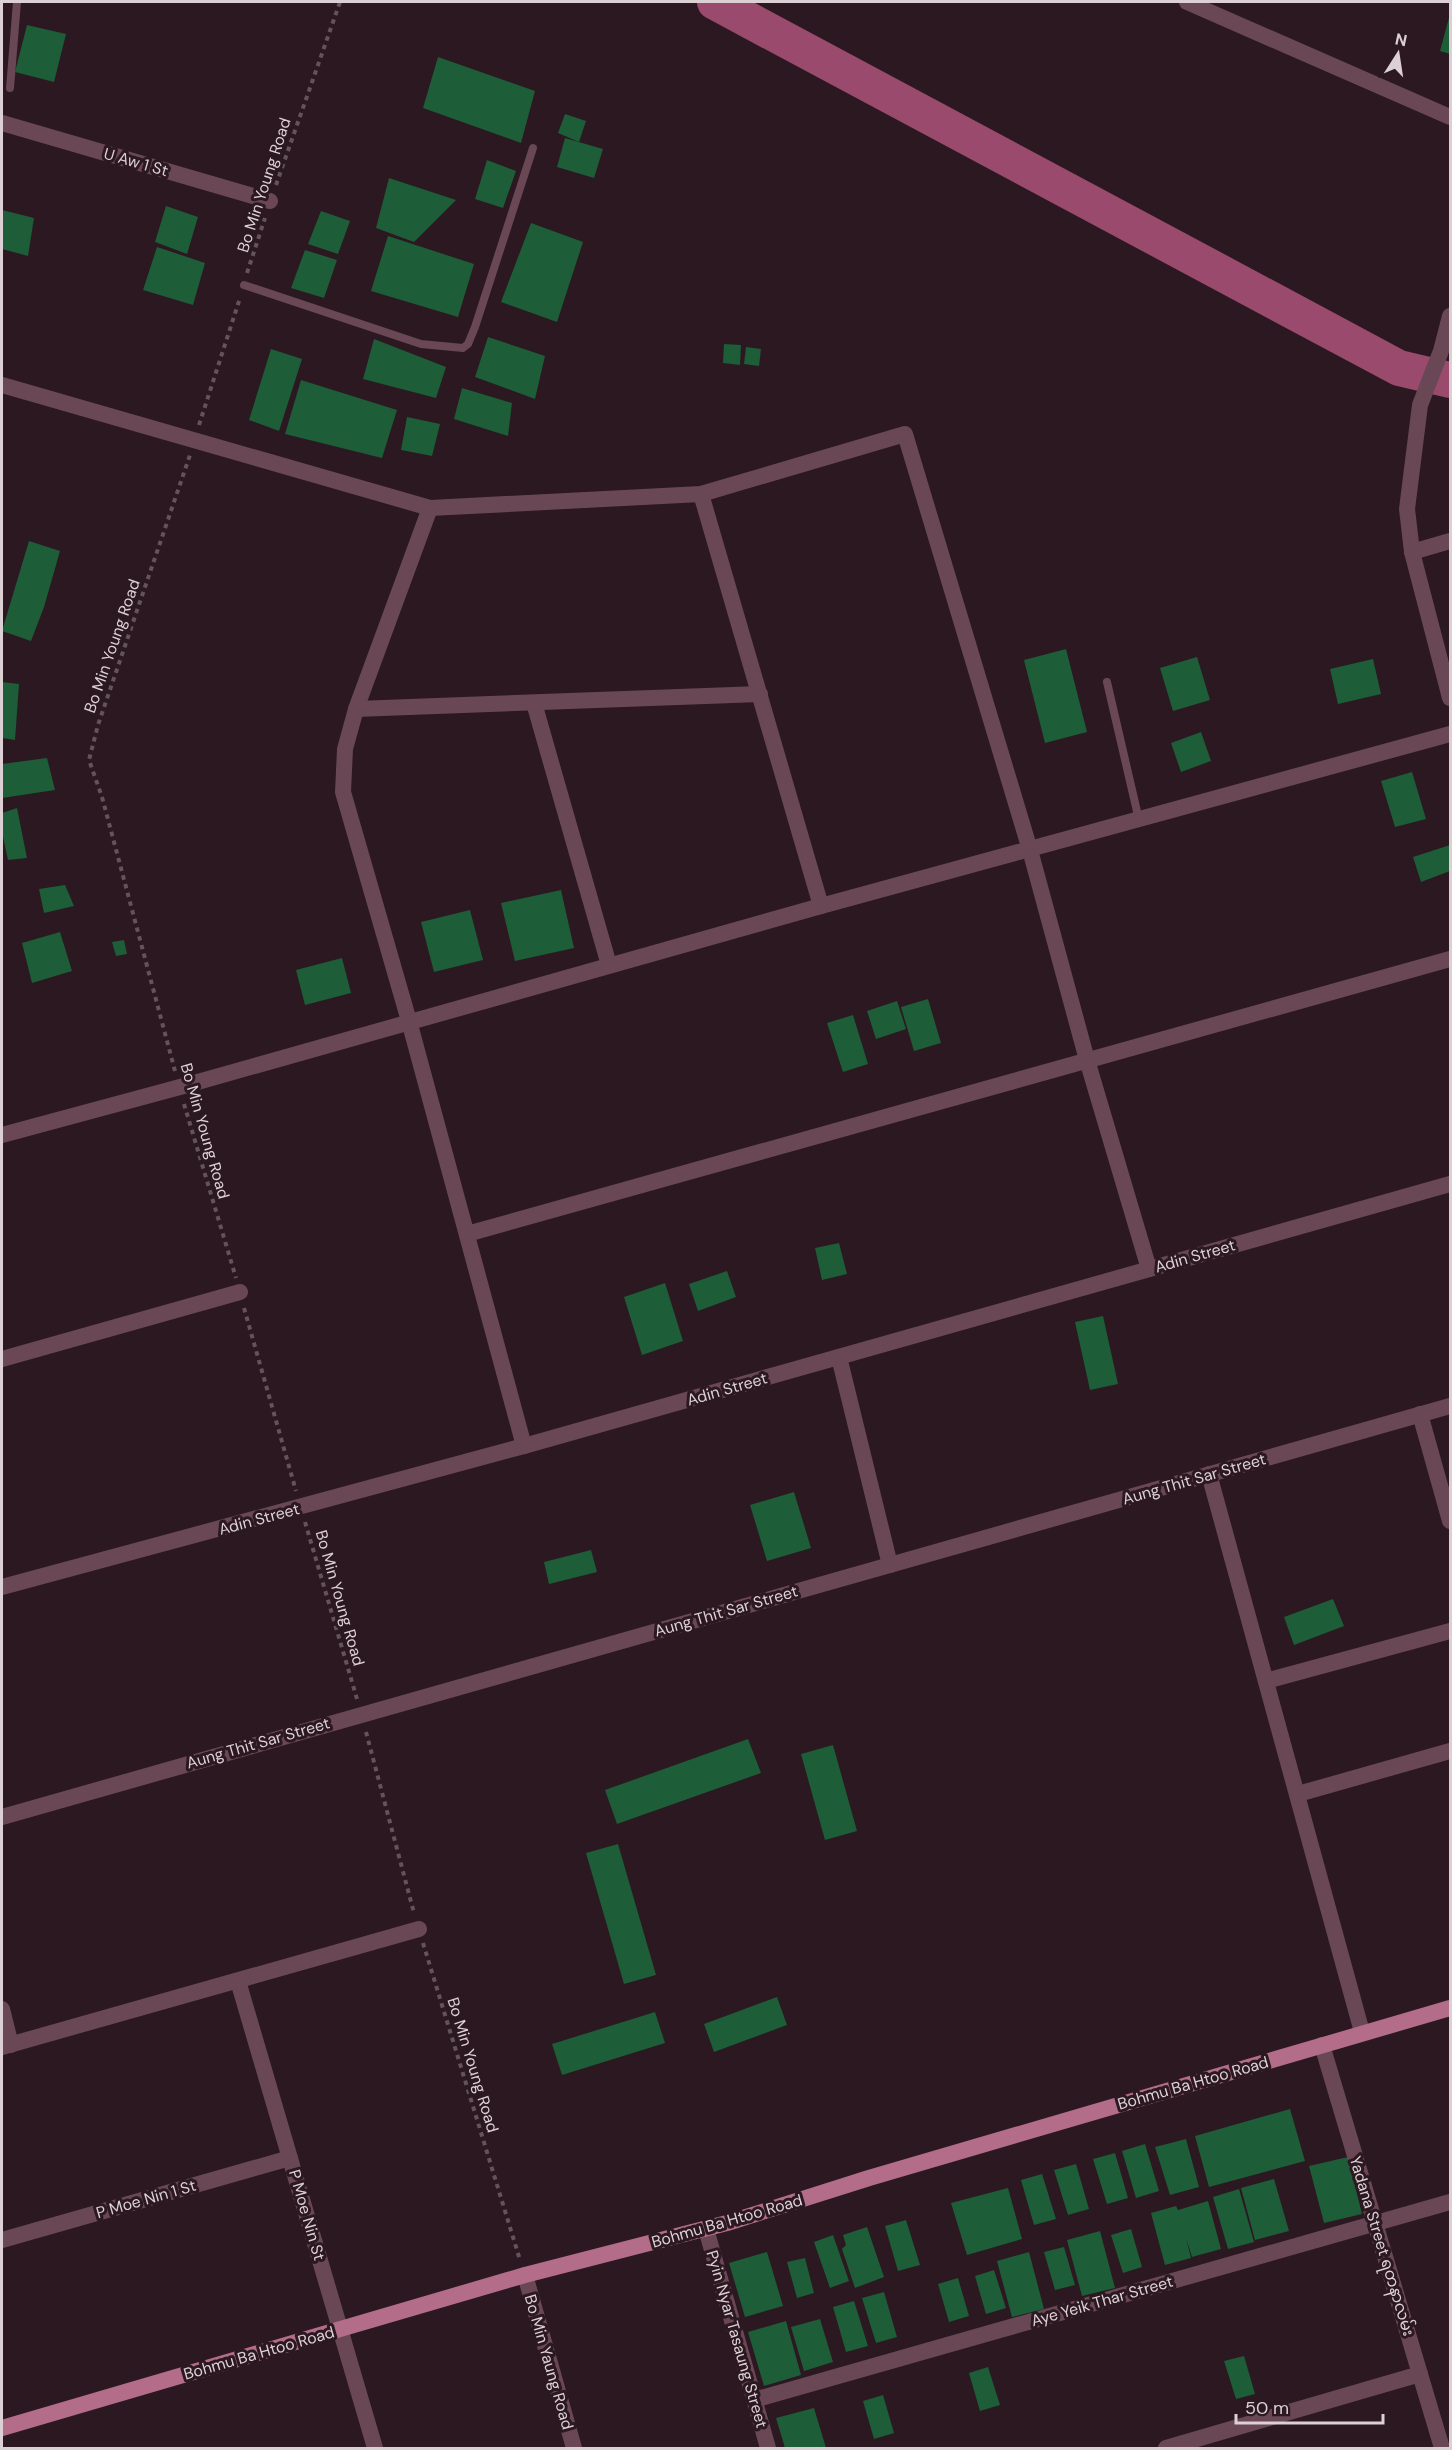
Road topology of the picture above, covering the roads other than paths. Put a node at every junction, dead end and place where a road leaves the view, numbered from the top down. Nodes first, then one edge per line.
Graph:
1 (17, 2) edge
2 (1187, 2) edge
3 (10, 88) dead end
4 (1450, 117) edge
5 (2, 123) edge
6 (533, 148) dead end
7 (270, 201) road end
8 (244, 285) road end
9 (1450, 316) edge
10 (2, 385) edge
11 (701, 494) junction
12 (430, 508) junction
13 (1450, 541) edge
14 (1412, 552) junction
15 (1107, 682) dead end
16 (760, 694) junction
17 (1450, 698) edge
18 (534, 703) junction
19 (356, 709) junction
20 (1450, 734) edge
21 (1139, 820) junction
22 (1030, 850) junction
23 (821, 906) junction
24 (1450, 958) edge
25 (609, 965) junction
26 (409, 1021) junction
27 (1087, 1060) junction
28 (2, 1135) edge
29 (1450, 1184) edge
30 (467, 1234) junction
31 (1149, 1269) junction
32 (240, 1292) road end
33 (839, 1357) junction
34 (2, 1359) edge
35 (1450, 1406) edge
36 (1420, 1414) junction
37 (524, 1446) junction
38 (1209, 1474) junction
39 (1450, 1521) edge
40 (890, 1565) junction
41 (2, 1587) edge
42 (1450, 1631) edge
43 (1266, 1681) junction
44 (1450, 1751) edge
45 (1298, 1794) junction
46 (2, 1817) edge
47 (419, 1929) road end
48 (238, 1981) junction
49 (1450, 2008) edge
50 (2, 2009) edge
51 (1362, 2032) junction
52 (1322, 2045) junction
53 (6, 2046) edge
54 (290, 2158) junction
55 (1450, 2202) edge
56 (1376, 2223) junction
57 (706, 2229) junction
58 (2, 2240) edge
59 (525, 2275) junction
60 (340, 2330) junction
61 (1420, 2373) junction
62 (754, 2400) junction
63 (2, 2428) edge
64 (375, 2448) edge
65 (574, 2448) edge
66 (768, 2448) edge
67 (1166, 2448) edge
68 (1442, 2448) edge

1 - 3 lane
2 - 4 street
5 - 7 street, U Aw 1 St
6 - 8 lane
9 - 14 street
10 - 12 street
11 - 12 street
11 - 16 street
11 - 22 street
12 - 19 street
13 - 14 street
14 - 17 street
15 - 21 lane
16 - 18 street
16 - 23 street
18 - 19 street
18 - 25 street
19 - 26 street
20 - 21 street
21 - 22 street
22 - 23 street
22 - 27 street
23 - 25 street
24 - 27 street
25 - 26 street
26 - 28 street
26 - 30 street
27 - 30 street
27 - 31 street
29 - 31 street, Adin Street
30 - 37 street
31 - 33 street, Adin Street
32 - 34 street
33 - 37 street, Adin Street
33 - 40 street
35 - 36 street, Aung Thit Sar Street
36 - 38 street, Aung Thit Sar Street
36 - 39 street
37 - 41 street, Adin Street
38 - 40 street, Aung Thit Sar Street
38 - 43 street
40 - 46 street, Aung Thit Sar Street
42 - 43 street
43 - 45 street
44 - 45 street
45 - 51 street
47 - 48 street
48 - 53 street
48 - 54 street, P Moe Nin St
49 - 51 main road, Bohmu Ba Htoo Road
50 - 53 street
51 - 52 main road, Bohmu Ba Htoo Road
52 - 56 street, Yadana Street ရတနာလမ်း
52 - 57 main road, Bohmu Ba Htoo Road
54 - 58 street, P Moe Nin 1 St
54 - 60 street, P Moe Nin St
55 - 56 street, Aye Yeik Thar Street
56 - 61 street, Yadana Street ရတနာလမ်း
56 - 62 street, Aye Yeik Thar Street
57 - 59 main road, Bohmu Ba Htoo Road
57 - 62 street, Pyin Nyar Tasaung Street
59 - 60 main road, Bohmu Ba Htoo Road
59 - 65 street, Bo Min Yaung Road
60 - 63 main road, Bohmu Ba Htoo Road
60 - 64 street, P Moe Nin St
61 - 67 street
61 - 68 street, Yadana Street ရတနာလမ်း
62 - 66 street, Pyin Nyar Tasaung Street

